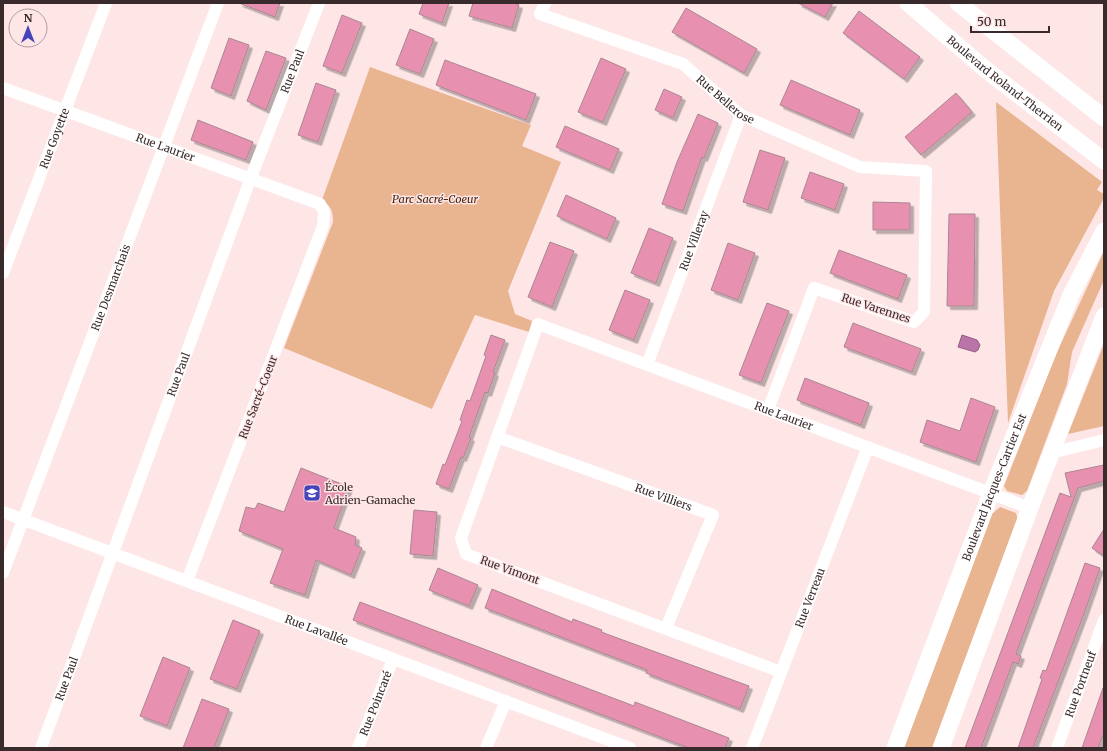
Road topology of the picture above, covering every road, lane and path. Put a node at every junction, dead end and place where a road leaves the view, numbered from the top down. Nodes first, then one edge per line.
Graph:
1 (106, 3) edge
2 (218, 3) edge
3 (319, 3) edge
4 (545, 3) edge
5 (908, 3) edge
6 (958, 3) edge
7 (3, 88) edge
8 (64, 111) junction
9 (741, 115) junction
10 (1104, 118) edge
11 (163, 147) junction
12 (1104, 161) edge
13 (926, 171) joint
14 (250, 180) junction
15 (324, 212) joint
16 (1104, 231) edge
17 (3, 273) edge
18 (1104, 316) edge
19 (538, 324) joint
20 (647, 365) junction
21 (768, 410) junction
22 (497, 437) junction
23 (1104, 440) edge
24 (868, 448) junction
25 (1051, 453) junction
26 (991, 493) junction
27 (1030, 508) junction
28 (3, 512) edge
29 (23, 519) junction
30 (112, 553) junction
31 (3, 573) edge
32 (187, 581) junction
33 (1104, 620) edge
34 (666, 628) junction
35 (394, 659) junction
36 (781, 672) junction
37 (506, 701) junction
38 (622, 747) edge
39 (41, 748) edge
40 (358, 748) edge
41 (486, 748) edge
42 (752, 748) edge
43 (895, 748) edge
44 (941, 748) edge
45 (1057, 748) edge

1 - 8 street, Rue Goyette
2 - 11 street, Rue Desmarchais
3 - 14 street, Rue Paul
4 - 9 street, Rue Bellerose
5 - 12 main road, Boulevard Roland-Therrien
6 - 10 main road
7 - 8 street, Rue Laurier
8 - 11 street, Rue Laurier
8 - 17 street, Rue Goyette
9 - 13 street, Rue Bellerose
9 - 20 street, Rue Villeray
11 - 14 street, Rue Laurier
11 - 29 street, Rue Desmarchais
13 - 21 street, Rue Varennes
14 - 15 street, Rue Laurier
14 - 30 street, Rue Paul
15 - 32 street, Rue Sacré-Coeur
16 - 26 main road, Boulevard Jacques-Cartier Est
18 - 25 main road
19 - 20 street, Rue Laurier
19 - 22 street, Rue Vimont
20 - 21 street, Rue Laurier
21 - 24 street, Rue Laurier
22 - 34 street, Rue Vimont
22 - 34 street, Rue Villiers
23 - 25 street
24 - 26 street, Rue Laurier
24 - 36 street, Rue Verreau
25 - 27 main road
26 - 27 street, Rue Laurier
26 - 43 main road, Boulevard Jacques-Cartier Est
27 - 44 main road
28 - 29 street, Rue Lavallée
29 - 30 street, Rue Lavallée
29 - 31 street, Rue Desmarchais
30 - 32 street, Rue Lavallée
30 - 39 street, Rue Paul
32 - 35 street, Rue Lavallée
33 - 45 street, Rue Portneuf
34 - 36 street, Rue Vimont
35 - 37 street, Rue Lavallée
35 - 40 street, Rue Poincaré
36 - 42 street, Rue Verreau
37 - 38 street, Rue Lavallée
37 - 41 street

